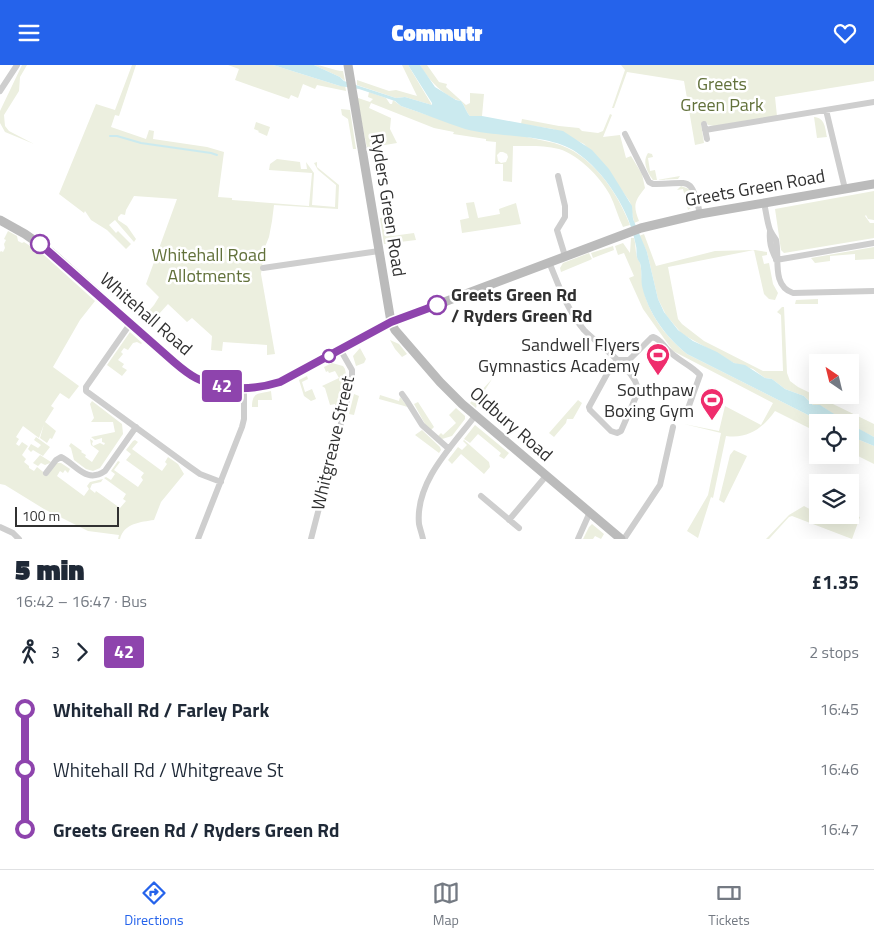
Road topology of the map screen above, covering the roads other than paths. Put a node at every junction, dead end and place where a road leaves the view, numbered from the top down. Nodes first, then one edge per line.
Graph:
1 (17, 65) edge
2 (348, 65) edge
3 (0, 91) edge
4 (874, 102) edge
5 (826, 110) junction
6 (625, 134) dead end
7 (707, 139) dead end
8 (558, 176) dead end
9 (874, 184) edge
10 (845, 189) junction
11 (764, 203) junction
12 (700, 213) junction
13 (0, 220) edge
14 (874, 243) edge
15 (379, 251) junction
16 (565, 256) junction
17 (776, 260) junction
18 (549, 262) junction
19 (263, 268) dead end
20 (874, 291) edge
21 (391, 322) junction
22 (130, 324) junction
23 (340, 349) junction
24 (617, 360) junction
25 (244, 388) junction
26 (402, 394) dead end
27 (686, 414) dead end
28 (475, 416) junction
29 (136, 427) junction
30 (673, 427) dead end
31 (449, 449) junction
32 (46, 473) dead end
33 (546, 476) junction
34 (221, 482) junction
35 (481, 496) dead end
36 (590, 512) junction
37 (509, 519) junction
38 (0, 527) edge
39 (520, 528) dead end
40 (19, 539) edge
41 (198, 539) edge
42 (311, 539) edge
43 (423, 539) edge
44 (578, 539) edge
45 (623, 539) edge

1 - 3 street
2 - 15 main road, Ryders Green Road
4 - 5 street
5 - 7 street
5 - 10 street
6 - 12 street
8 - 16 street
9 - 10 main road, Greets Green Road
10 - 11 main road, Greets Green Road
11 - 12 main road, Greets Green Road
11 - 17 street
12 - 16 main road, Greets Green Road
13 - 22 main road, Whitehall Road
14 - 17 street
15 - 19 street
15 - 21 main road, Ryders Green Road
16 - 18 main road
17 - 20 street
18 - 21 main road
18 - 24 street
21 - 23 main road, Whitehall Road
21 - 28 main road, Oldbury Road
22 - 25 main road, Whitehall Road
22 - 29 street
23 - 25 main road, Whitehall Road
23 - 42 street, Whitgreave Street
24 - 24 street
24 - 27 street
25 - 34 street
26 - 31 street
28 - 31 street
28 - 33 main road, Oldbury Road
29 - 32 street
29 - 34 street
30 - 45 street
31 - 43 street
33 - 36 main road, Oldbury Road
33 - 37 street
34 - 41 street
35 - 37 street
36 - 44 street
36 - 45 main road, Oldbury Road
37 - 39 street
38 - 40 street

